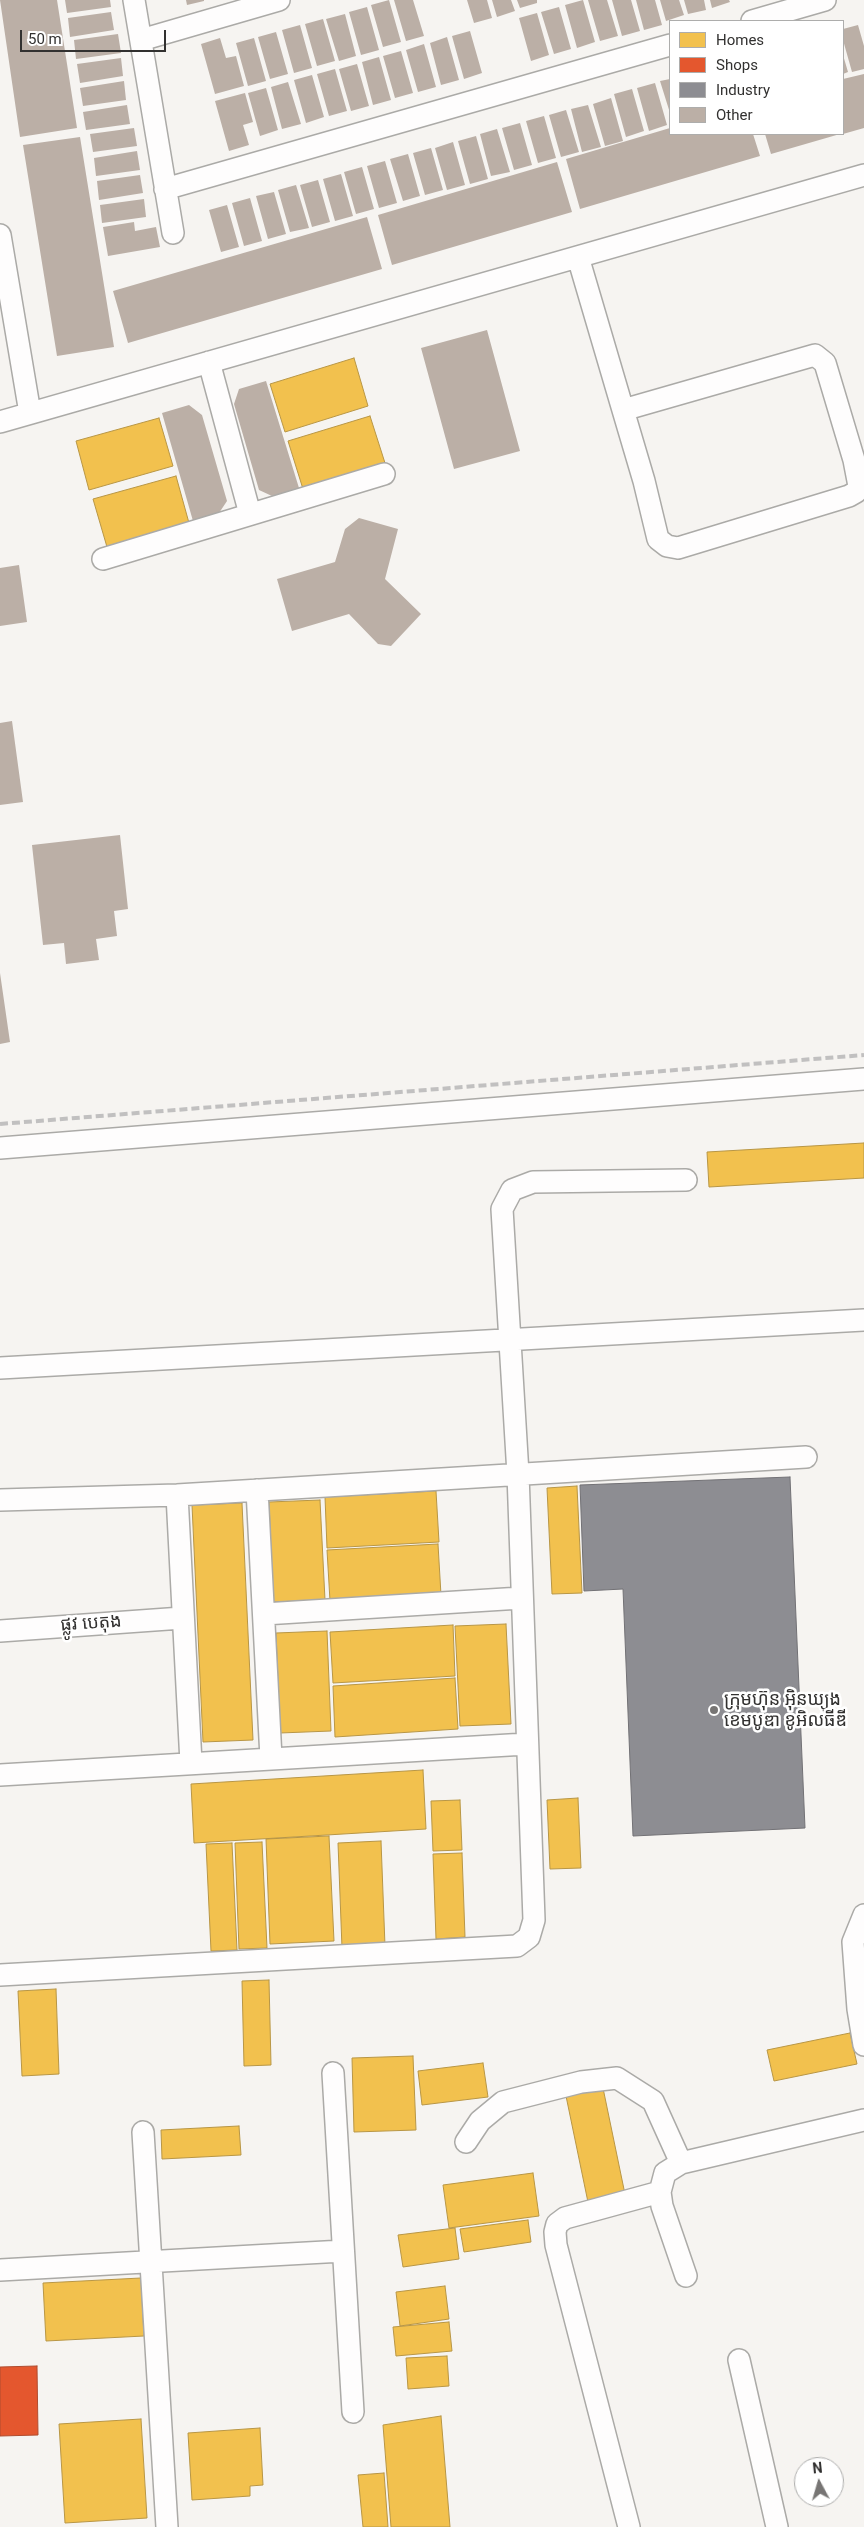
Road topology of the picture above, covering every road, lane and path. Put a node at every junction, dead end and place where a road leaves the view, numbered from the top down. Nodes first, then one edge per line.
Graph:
1 (134, 0) edge
2 (279, 0) edge
3 (811, 2) edge
4 (755, 20) edge
5 (141, 40) junction
6 (669, 45) edge
7 (864, 175) edge
8 (165, 189) junction
9 (173, 233) dead end
10 (0, 235) edge
11 (578, 257) junction
12 (209, 362) junction
13 (623, 410) junction
14 (30, 413) junction
15 (0, 422) edge
16 (384, 474) dead end
17 (250, 514) junction
18 (103, 558) dead end
19 (864, 1078) edge
20 (0, 1148) edge
21 (686, 1180) dead end
22 (864, 1320) edge
23 (509, 1339) junction
24 (0, 1368) edge
25 (806, 1457) dead end
26 (518, 1474) junction
27 (257, 1490) junction
28 (177, 1495) junction
29 (0, 1500) edge
30 (521, 1598) junction
31 (264, 1614) junction
32 (182, 1618) junction
33 (0, 1631) edge
34 (526, 1744) junction
35 (271, 1758) junction
36 (191, 1763) junction
37 (0, 1775) edge
38 (864, 1915) edge
39 (0, 1975) edge
40 (861, 2008) edge
41 (864, 2045) edge
42 (332, 2073) dead end
43 (864, 2120) edge
44 (143, 2132) dead end
45 (466, 2142) dead end
46 (681, 2164) junction
47 (660, 2192) junction
48 (343, 2251) junction
49 (151, 2262) junction
50 (0, 2270) edge
51 (686, 2276) dead end
52 (739, 2360) dead end
53 (353, 2412) dead end
54 (167, 2527) edge
55 (629, 2527) edge
56 (777, 2527) edge

1 - 5 street
2 - 5 street
3 - 4 street
5 - 8 street
6 - 8 street
7 - 11 street
8 - 9 street
10 - 14 street
11 - 12 street
11 - 13 street
12 - 14 street
12 - 17 street
13 - 13 street
14 - 15 street
16 - 17 street
17 - 18 street
19 - 20 street
21 - 23 street
22 - 23 street
23 - 24 street
23 - 26 street
25 - 26 street
26 - 27 street
26 - 30 street
27 - 28 street
27 - 31 street
28 - 29 street
28 - 32 street
30 - 31 street
30 - 34 street
31 - 35 street
32 - 33 street, ផ្លូវ បេតុង
32 - 36 street
34 - 35 street
34 - 39 street
35 - 36 street
36 - 37 street
38 - 40 street
40 - 41 street
42 - 48 street
43 - 46 street
44 - 49 street
45 - 46 street
46 - 47 street
47 - 51 street
47 - 55 street
48 - 49 street
48 - 53 street
49 - 50 street
49 - 54 street
52 - 56 street

